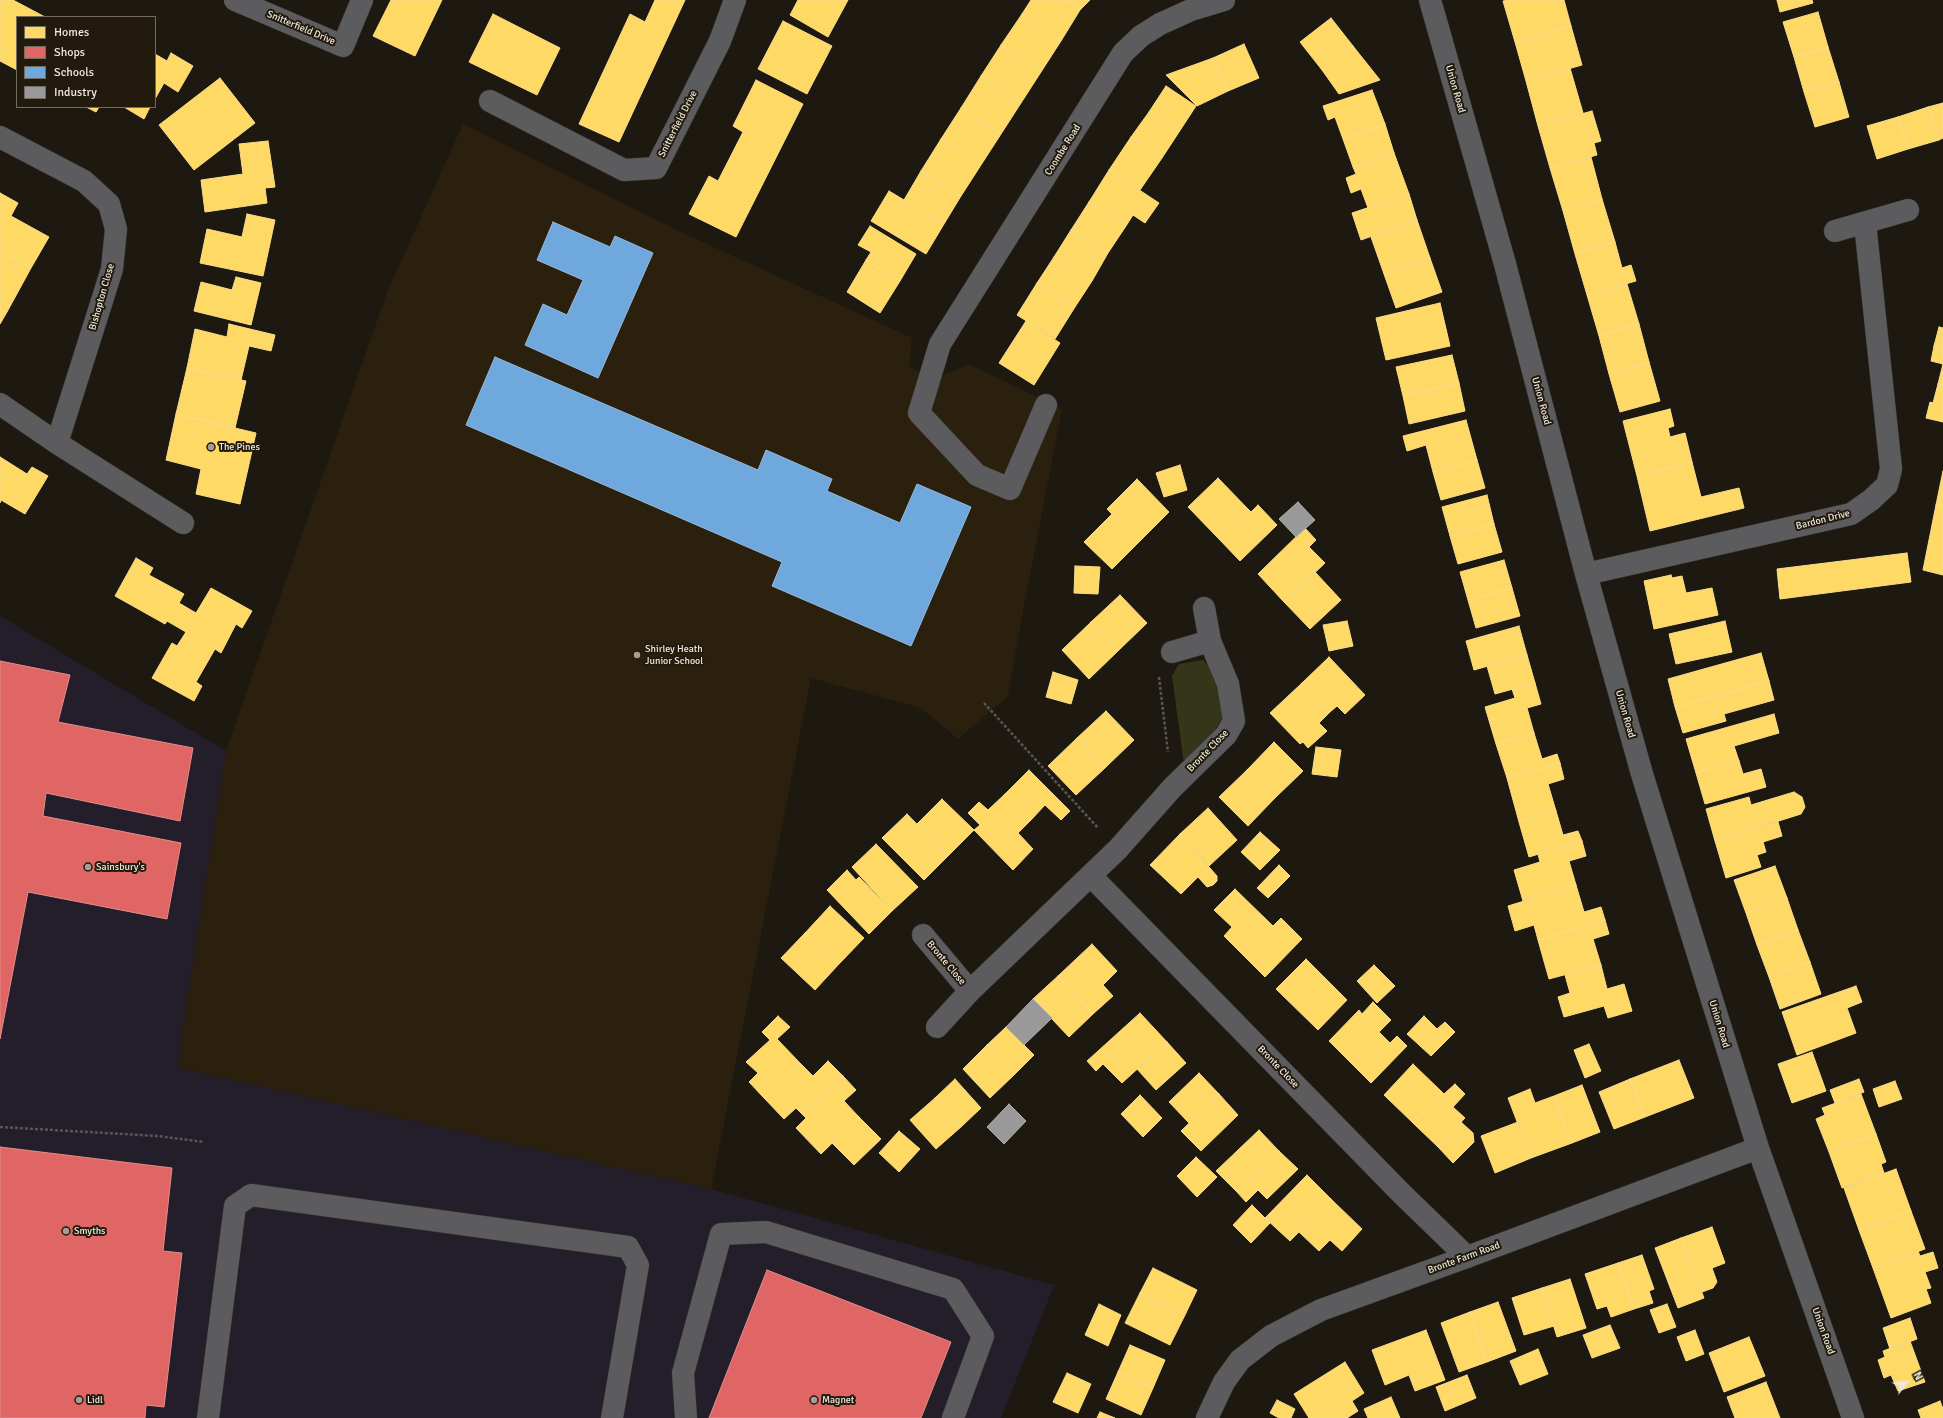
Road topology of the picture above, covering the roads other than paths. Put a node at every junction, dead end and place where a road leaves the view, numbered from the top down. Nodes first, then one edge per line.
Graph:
1 (235, 0) edge
2 (362, 0) edge
3 (735, 0) edge
4 (1224, 0) edge
5 (1430, 0) edge
6 (490, 101) dead end
7 (0, 137) edge
8 (1908, 210) dead end
9 (1865, 223) junction
10 (1835, 231) dead end
11 (0, 404) edge
12 (1046, 405) dead end
13 (58, 444) junction
14 (183, 523) dead end
15 (1586, 574) junction
16 (1204, 608) dead end
17 (1210, 642) junction
18 (1172, 652) road end
19 (1091, 876) junction
20 (923, 934) dead end
21 (970, 991) junction
22 (937, 1028) dead end
23 (1758, 1148) junction
24 (1467, 1257) junction
25 (208, 1418) edge
26 (612, 1418) edge
27 (686, 1418) edge
28 (953, 1418) edge
29 (1207, 1418) edge
30 (1853, 1418) edge

1 - 2 street, Snitterfield Drive
3 - 6 street, Snitterfield Drive
4 - 12 street, Coombe Road
5 - 15 street, Union Road
7 - 13 street, Bishopton Close
8 - 9 street
9 - 10 street
9 - 15 street, Bardon Drive
11 - 13 street
13 - 14 street
15 - 23 street, Union Road
16 - 17 street, Bronte Close
17 - 18 street
17 - 19 street, Bronte Close
19 - 21 street, Bronte Close
19 - 24 street, Bronte Close
20 - 21 street, Bronte Close
21 - 22 street, Bronte Close
23 - 24 street, Bronte Farm Road
23 - 30 street, Union Road
24 - 29 street, Bronte Farm Road
25 - 26 street
27 - 28 street

